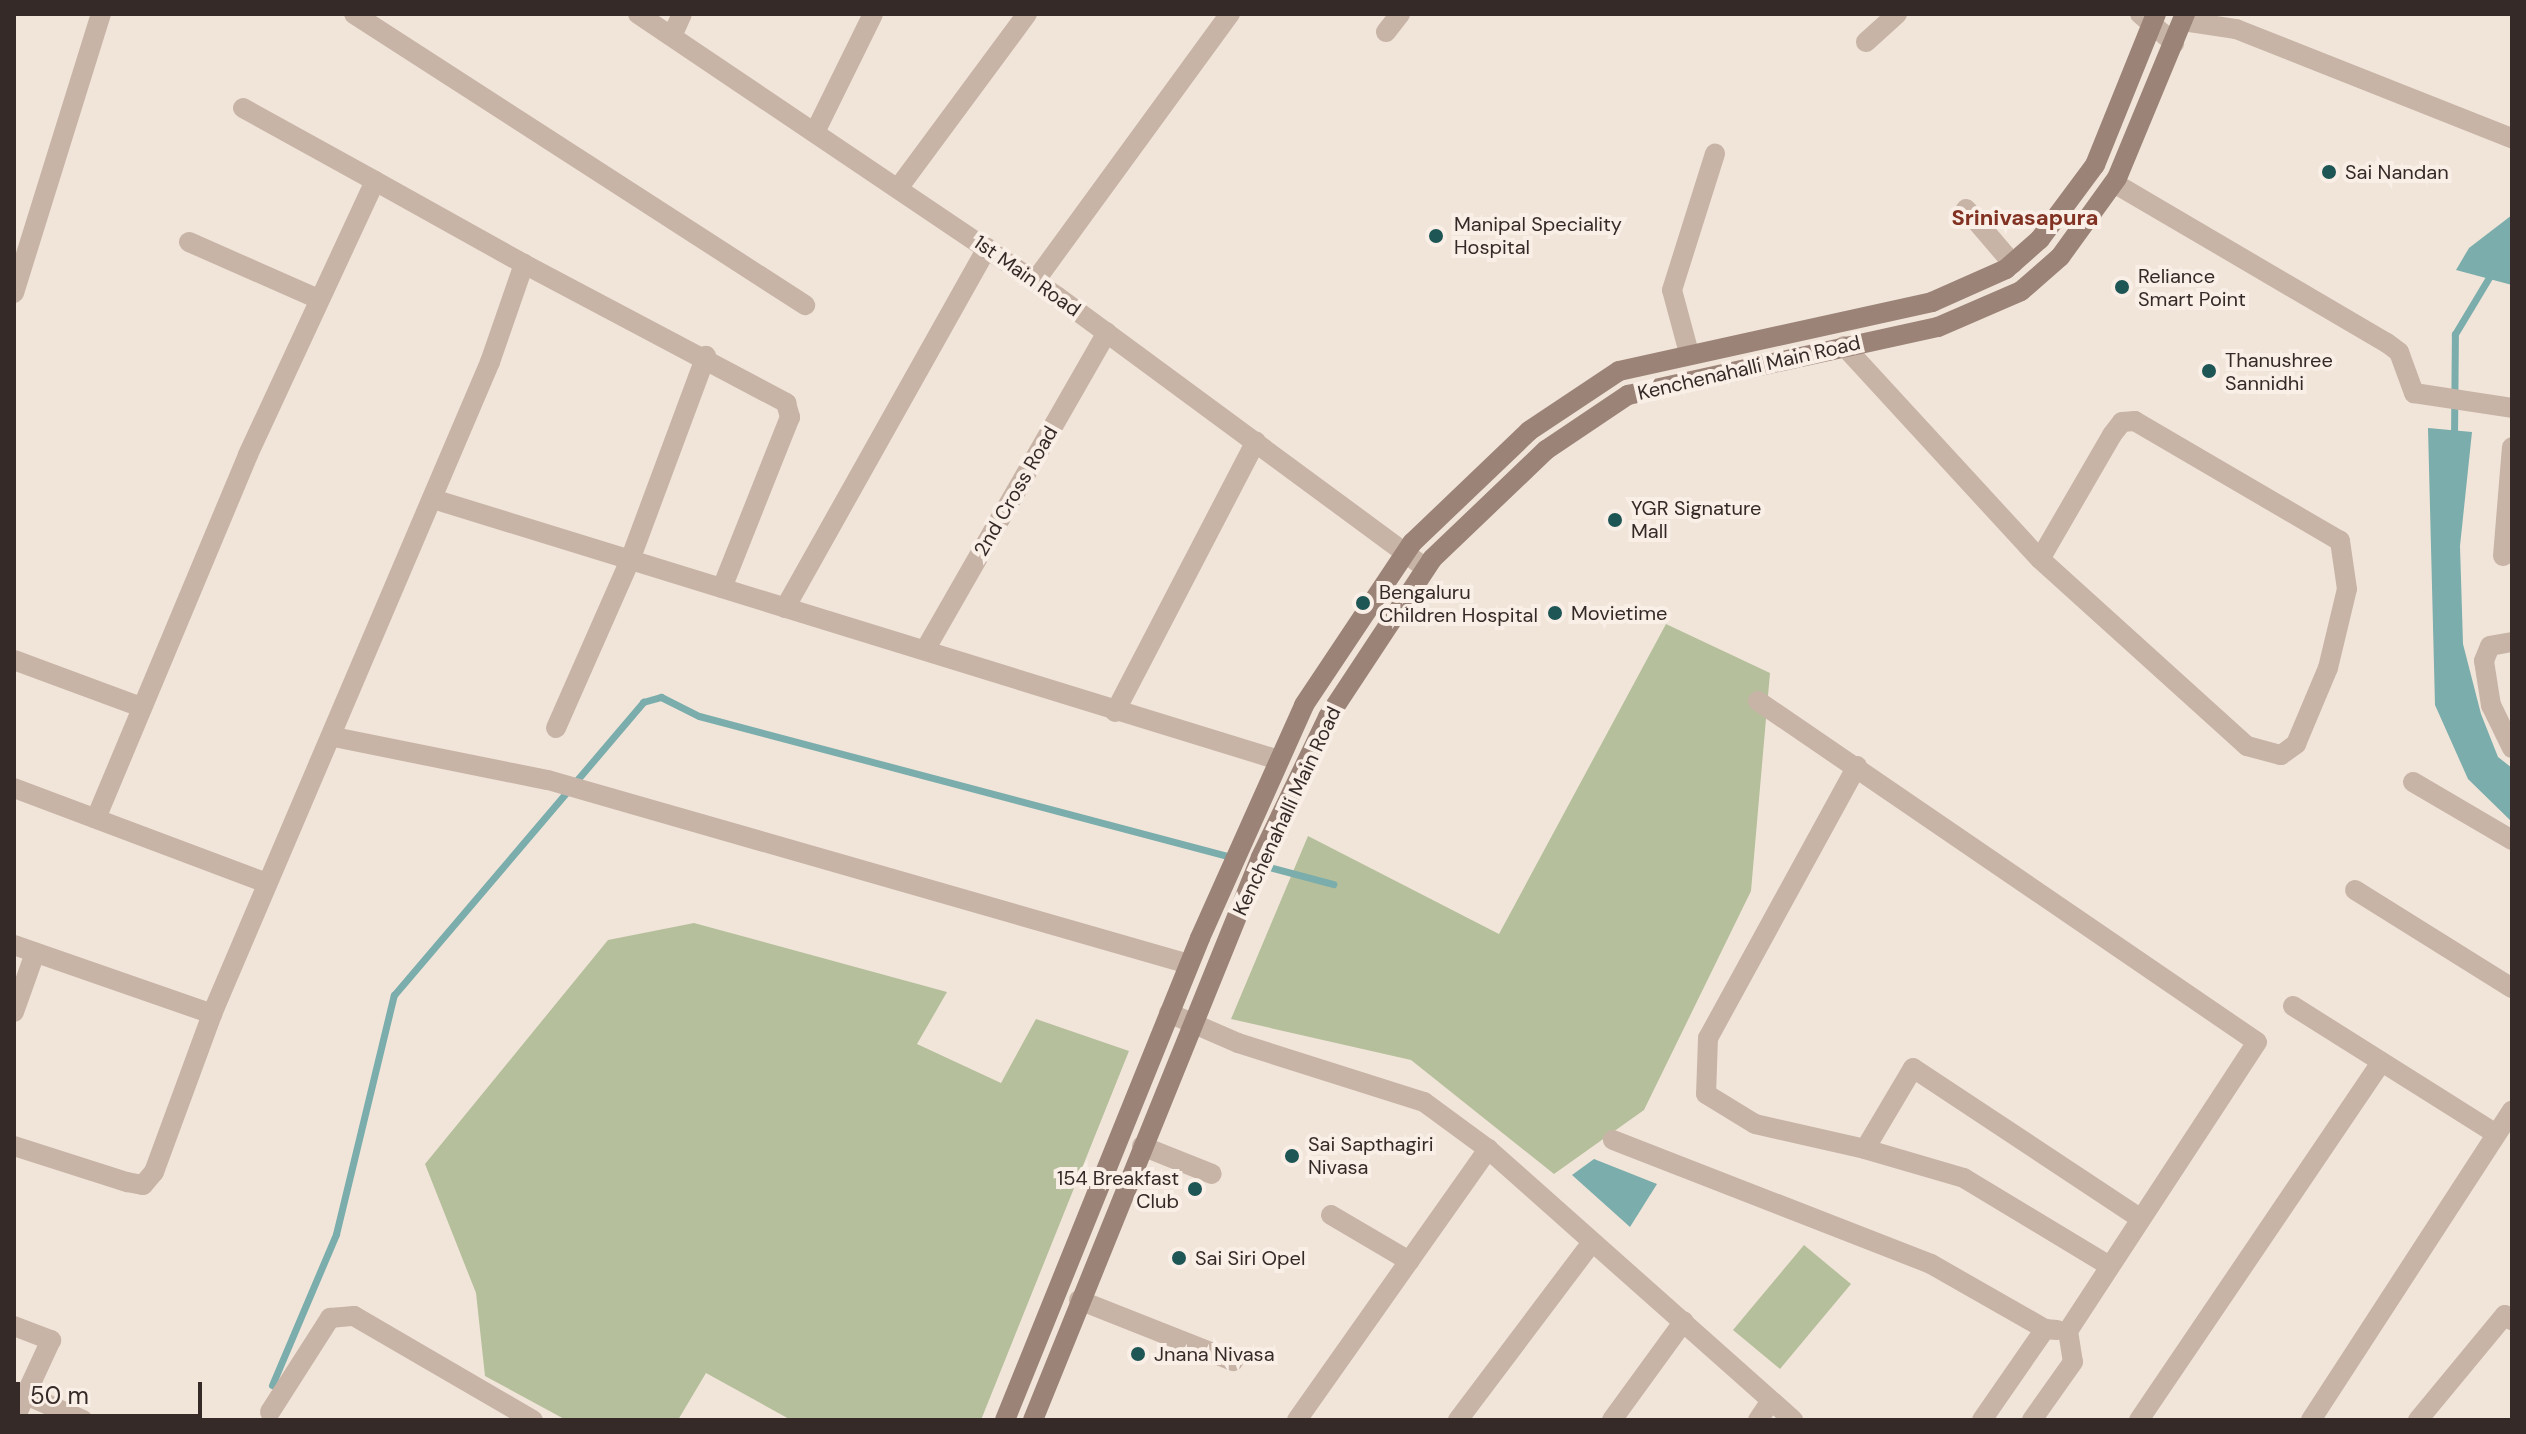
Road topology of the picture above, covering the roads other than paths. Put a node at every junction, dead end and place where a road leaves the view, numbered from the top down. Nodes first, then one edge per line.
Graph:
1 (101, 14) edge
2 (354, 14) edge
3 (638, 14) edge
4 (682, 14) edge
5 (873, 14) edge
6 (1027, 14) edge
7 (1230, 14) edge
8 (1400, 14) edge
9 (1897, 14) edge
10 (2150, 18) edge
11 (2184, 18) edge
12 (1386, 32) dead end
13 (673, 34) junction
14 (1866, 42) dead end
15 (2174, 43) junction
16 (243, 108) dead end
17 (816, 130) junction
18 (2512, 138) edge
19 (1715, 154) dead end
20 (375, 181) junction
21 (2114, 183) junction
22 (899, 187) junction
23 (1966, 209) dead end
24 (189, 242) dead end
25 (987, 248) junction
26 (524, 264) junction
27 (2013, 264) junction
28 (1035, 281) junction
29 (14, 293) edge
30 (318, 299) junction
31 (805, 305) dead end
32 (1107, 332) junction
33 (1844, 346) junction
34 (1689, 353) junction
35 (706, 356) junction
36 (2512, 408) edge
37 (1256, 441) junction
38 (2512, 447) edge
39 (433, 499) junction
40 (1406, 552) junction
41 (2503, 556) dead end
42 (2040, 559) junction
43 (630, 560) junction
44 (1426, 568) junction
45 (722, 588) junction
46 (785, 608) junction
47 (2512, 642) edge
48 (925, 650) junction
49 (14, 660) edge
50 (1758, 701) dead end
51 (141, 707) junction
52 (1115, 712) junction
53 (556, 728) dead end
54 (334, 737) junction
55 (2512, 748) edge
56 (1279, 760) junction
57 (1857, 766) junction
58 (2413, 782) dead end
59 (14, 788) edge
60 (96, 818) junction
61 (2512, 840) edge
62 (267, 883) junction
63 (2355, 890) dead end
64 (14, 945) edge
65 (35, 953) junction
66 (1189, 964) junction
67 (2512, 988) edge
68 (2293, 1006) dead end
69 (14, 1012) edge
70 (1169, 1013) junction
71 (212, 1014) junction
72 (1193, 1023) junction
73 (2380, 1064) junction
74 (2512, 1111) edge
75 (2496, 1134) junction
76 (1613, 1140) dead end
77 (14, 1146) edge
78 (1142, 1146) junction
79 (1488, 1149) junction
80 (1865, 1149) junction
81 (1212, 1174) dead end
82 (1331, 1215) dead end
83 (2140, 1218) junction
84 (1592, 1242) junction
85 (1409, 1261) junction
86 (2108, 1265) junction
87 (1079, 1300) junction
88 (2512, 1320) edge
89 (1684, 1321) junction
90 (14, 1326) edge
91 (2045, 1329) junction
92 (2068, 1331) junction
93 (1233, 1361) dead end
94 (26, 1395) junction
95 (1771, 1401) junction
96 (270, 1412) dead end
97 (14, 1420) edge
98 (83, 1420) edge
99 (533, 1420) edge
100 (1005, 1420) edge
101 (1033, 1420) edge
102 (1297, 1420) edge
103 (1458, 1420) edge
104 (1612, 1420) edge
105 (1758, 1420) edge
106 (1793, 1420) edge
107 (1982, 1420) edge
108 (2032, 1420) edge
109 (2139, 1420) edge
110 (2311, 1420) edge
111 (2418, 1420) edge

1 - 29 street
2 - 31 street
3 - 13 street, 1st Main Road
4 - 13 street
5 - 17 street
6 - 22 street
7 - 28 street
8 - 12 street
9 - 14 street
10 - 15 street
10 - 27 main road, Kenchenahalli Main Road
11 - 15 main road, Kenchenahalli Main Road
11 - 18 street
13 - 17 street, 1st Main Road
15 - 21 main road, Kenchenahalli Main Road
16 - 20 street
17 - 22 street, 1st Main Road
19 - 34 street
20 - 26 street
20 - 30 street
21 - 33 main road, Kenchenahalli Main Road
21 - 36 street
22 - 25 street, 1st Main Road
23 - 27 street
24 - 30 street
25 - 28 street, 1st Main Road
25 - 46 street
26 - 35 street
26 - 39 street
27 - 34 main road, Kenchenahalli Main Road
28 - 32 street, 1st Main Road
30 - 51 street
32 - 37 street, 1st Main Road
32 - 48 street, 2nd Cross Road
33 - 42 street
33 - 44 main road, Kenchenahalli Main Road
34 - 40 main road, Kenchenahalli Main Road
35 - 43 street
35 - 45 street
37 - 40 street, 1st Main Road
37 - 52 street
38 - 41 street
39 - 43 street
39 - 54 street
40 - 44 street, 1st Main Road
40 - 56 main road, Kenchenahalli Main Road
42 - 42 street
43 - 45 street
43 - 53 street
44 - 72 main road, Kenchenahalli Main Road
45 - 46 street
46 - 48 street
47 - 55 street
48 - 52 street
49 - 51 street
50 - 57 street
51 - 60 street
52 - 56 street
54 - 62 street
54 - 66 street
56 - 66 main road, Kenchenahalli Main Road
57 - 80 street
57 - 83 street
58 - 61 street
59 - 60 street
60 - 62 street
62 - 71 street
63 - 67 street
64 - 65 street
65 - 69 street
65 - 71 street
66 - 70 main road, Kenchenahalli Main Road
68 - 73 street
70 - 72 street
70 - 100 main road, Kenchenahalli Main Road
71 - 77 street
72 - 78 main road, Kenchenahalli Main Road
72 - 79 street
73 - 75 street
73 - 109 street
74 - 75 street
75 - 110 street
76 - 91 street
78 - 81 street
78 - 87 main road, Kenchenahalli Main Road
79 - 84 street
79 - 85 street
80 - 83 street
80 - 86 street
82 - 85 street
83 - 86 street
84 - 89 street
84 - 103 street
85 - 102 street
86 - 92 street
87 - 93 street
87 - 101 main road, Kenchenahalli Main Road
88 - 111 street
89 - 95 street
89 - 104 street
90 - 94 street
91 - 92 street
91 - 107 street
92 - 108 street
94 - 97 street
94 - 98 street
95 - 105 street
95 - 106 street
96 - 99 street

